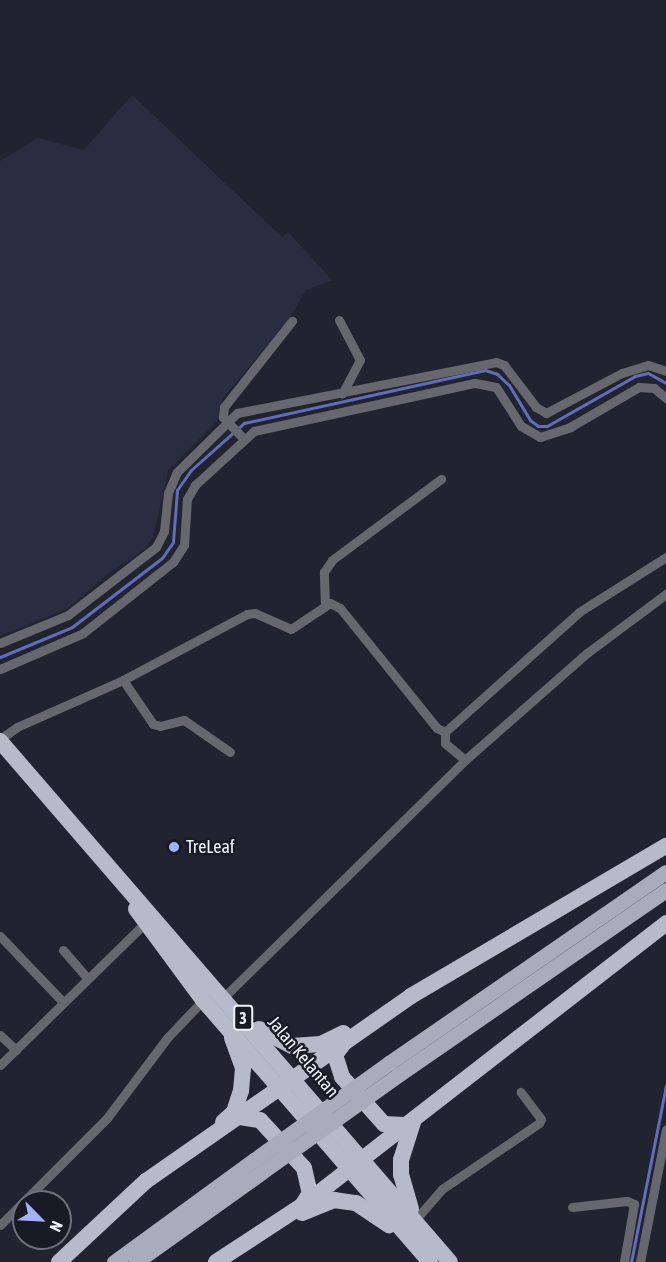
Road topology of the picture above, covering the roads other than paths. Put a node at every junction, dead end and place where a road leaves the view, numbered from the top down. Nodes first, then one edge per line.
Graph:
1 (339, 320) dead end
2 (292, 321) dead end
3 (666, 371) edge
4 (342, 394) junction
5 (666, 398) edge
6 (228, 423) junction
7 (242, 436) junction
8 (441, 479) dead end
9 (666, 557) edge
10 (666, 594) edge
11 (325, 606) junction
12 (0, 643) edge
13 (0, 669) edge
14 (123, 680) junction
15 (445, 732) junction
16 (0, 740) edge
17 (230, 752) dead end
18 (463, 759) junction
19 (666, 846) edge
20 (666, 872) edge
21 (120, 883) junction
22 (666, 891) edge
23 (145, 923) junction
24 (666, 923) edge
25 (0, 936) edge
26 (63, 950) dead end
27 (87, 978) junction
28 (411, 996) junction
29 (224, 997) junction
30 (63, 1002) junction
31 (208, 1006) junction
32 (244, 1018) junction
33 (0, 1035) edge
34 (344, 1042) junction
35 (16, 1050) junction
36 (0, 1065) edge
37 (394, 1069) junction
38 (289, 1084) junction
39 (521, 1092) dead end
40 (240, 1117) junction
41 (410, 1122) junction
42 (666, 1130) edge
43 (189, 1152) junction
44 (356, 1162) junction
45 (258, 1166) junction
46 (303, 1205) junction
47 (572, 1207) dead end
48 (415, 1220) junction
49 (0, 1225) edge
50 (273, 1226) junction
51 (426, 1257) edge
52 (59, 1262) edge
53 (114, 1262) edge
54 (136, 1262) edge
55 (216, 1262) edge
56 (450, 1262) edge
57 (624, 1262) edge
58 (640, 1262) edge

1 - 4 street
2 - 6 street
3 - 4 street
4 - 6 street
5 - 7 street
6 - 7 street
6 - 12 street
7 - 13 street
8 - 11 street
9 - 15 street
10 - 18 street
11 - 14 street
11 - 15 street
14 - 16 street
14 - 17 street
15 - 18 street
16 - 21 highway, Jalan Kelantan / 3
18 - 29 street
19 - 28 highway
20 - 37 main road
21 - 23 highway, Jalan Kelantan / 3
21 - 29 highway, Jalan Kelantan / 3
22 - 37 main road
23 - 27 street
23 - 31 highway, Jalan Kelantan / 3
24 - 41 highway
25 - 30 street
26 - 27 street
27 - 30 street
28 - 32 highway
28 - 34 highway
29 - 32 highway, Jalan Kelantan / 3
30 - 35 street
31 - 38 highway, Jalan Kelantan / 3
31 - 43 highway
31 - 49 street
32 - 38 highway, Jalan Kelantan / 3
33 - 35 street
34 - 38 highway
34 - 41 highway
35 - 36 street
37 - 45 main road, bridge
38 - 40 highway
38 - 44 highway, Jalan Kelantan / 3
39 - 48 street
40 - 43 highway
40 - 46 highway
41 - 44 highway
41 - 48 highway
42 - 58 street
43 - 52 highway
44 - 46 highway
44 - 48 highway, Jalan Kelantan / 3
44 - 51 highway, Jalan Kelantan / 3
45 - 53 main road
45 - 54 main road
46 - 50 highway
47 - 57 street
48 - 56 highway, Jalan Kelantan / 3
50 - 51 highway
50 - 55 highway

